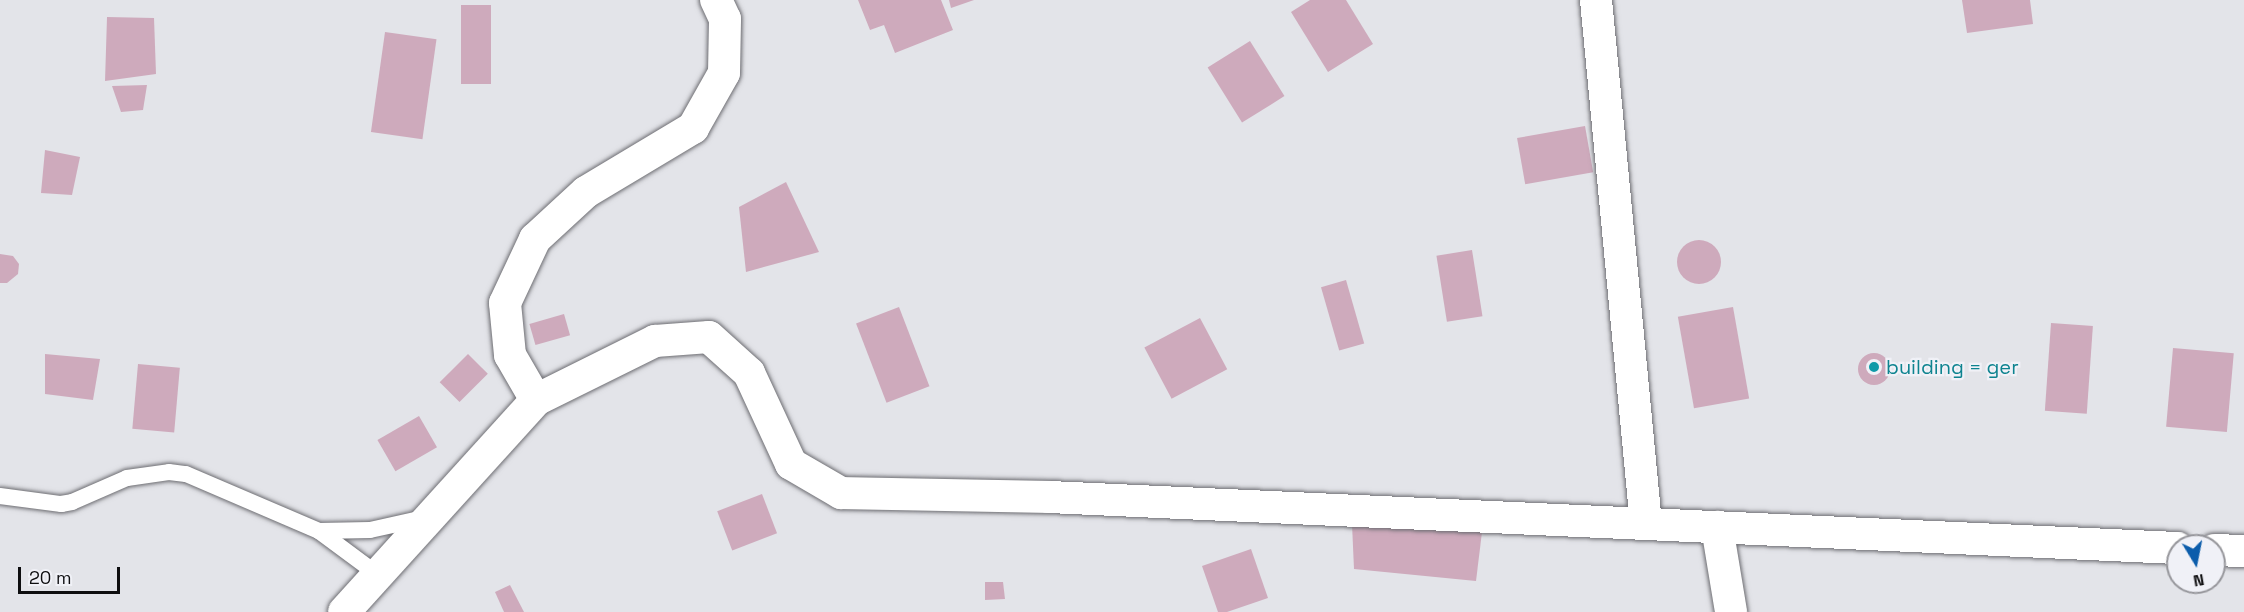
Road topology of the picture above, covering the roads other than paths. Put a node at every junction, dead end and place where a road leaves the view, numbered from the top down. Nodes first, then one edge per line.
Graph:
1 (716, 0) edge
2 (1596, 0) edge
3 (537, 400) junction
4 (0, 495) edge
5 (427, 518) junction
6 (1646, 524) junction
7 (1717, 527) junction
8 (319, 531) junction
9 (2166, 547) edge
10 (2226, 550) edge
11 (2244, 551) edge
12 (377, 574) junction
13 (344, 612) edge
14 (1731, 612) edge

1 - 3 street
2 - 6 street
3 - 5 street
3 - 6 street
4 - 8 lane
5 - 8 lane
5 - 12 street
6 - 7 street
7 - 9 street
7 - 14 street
8 - 12 lane
10 - 11 street
12 - 13 street

